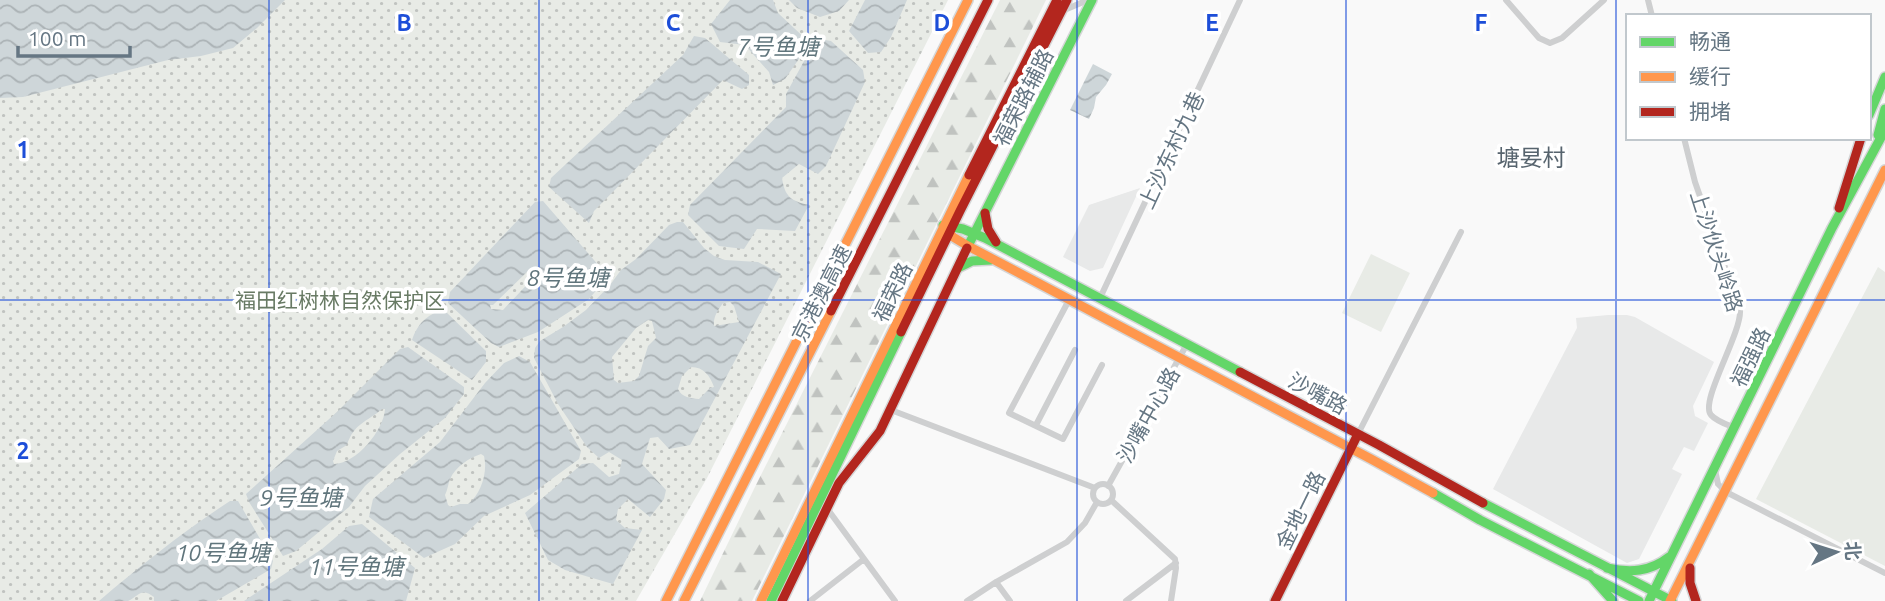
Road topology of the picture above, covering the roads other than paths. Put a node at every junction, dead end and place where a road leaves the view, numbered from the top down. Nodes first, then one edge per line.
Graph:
1 (968, 0) edge
2 (988, 0) edge
3 (1057, 0) edge
4 (1067, 0) edge
5 (1090, 0) edge
6 (1240, 0) edge
7 (1506, 0) edge
8 (1604, 0) edge
9 (1061, 12) junction
10 (1885, 77) edge
11 (1885, 109) edge
12 (1871, 110) edge
13 (1885, 130) edge
14 (1684, 140) edge
15 (1860, 140) edge
16 (1873, 154) junction
17 (1885, 170) edge
18 (963, 206) junction
19 (986, 210) junction
20 (947, 228) junction
21 (1832, 228) junction
22 (972, 232) junction
23 (1461, 232) dead end
24 (968, 246) junction
25 (999, 246) junction
26 (997, 262) junction
27 (957, 270) junction
28 (1100, 298) junction
29 (1069, 299) junction
30 (1187, 344) junction
31 (1075, 350) dead end
32 (1180, 358) junction
33 (1102, 365) dead end
34 (891, 410) junction
35 (1035, 425) junction
36 (1735, 428) junction
37 (1358, 434) junction
38 (1350, 448) junction
39 (1715, 468) junction
40 (1108, 486) junction
41 (1095, 488) junction
42 (1726, 492) junction
43 (1111, 500) junction
44 (1097, 502) junction
45 (823, 504) junction
46 (1672, 555) junction
47 (1693, 558) junction
48 (864, 559) junction
49 (1176, 563) junction
50 (1607, 568) junction
51 (1885, 573) edge
52 (1588, 574) junction
53 (996, 582) junction
54 (1651, 596) edge
55 (666, 601) edge
56 (684, 601) edge
57 (761, 601) edge
58 (771, 601) edge
59 (782, 601) edge
60 (810, 601) edge
61 (895, 601) edge
62 (967, 601) edge
63 (1010, 601) edge
64 (1126, 601) edge
65 (1171, 601) edge
66 (1275, 601) edge
67 (1613, 601) edge
68 (1639, 601) edge
69 (1671, 601) edge
70 (1696, 601) edge

1 - 55 main road, 京港澳高速
2 - 56 main road, 京港澳高速
3 - 20 main road, 福荣路
4 - 9 main road, 福荣路
5 - 9 street
5 - 19 main road, 福荣路辅路
6 - 28 street, 上沙东村九巷
7 - 8 street
9 - 18 main road, 福荣路
10 - 12 main road
11 - 16 main road
13 - 16 main road, 福强路
14 - 36 street, 上沙伙头岭路
15 - 21 main road
16 - 21 main road, 福强路
17 - 42 main road, 福强路
18 - 20 main road, 福荣路
18 - 22 main road
19 - 22 main road, 福荣路辅路
19 - 25 main road
20 - 22 main road, 沙嘴路
20 - 24 main road, 沙嘴路
20 - 45 main road, 福荣路
20 - 57 main road, 福荣路
21 - 36 main road, 福强路
22 - 24 main road, 福荣路辅路
22 - 25 main road, 沙嘴路
23 - 37 street
24 - 26 main road, 沙嘴路
24 - 27 main road, 福荣路辅路
25 - 28 main road, 沙嘴路
26 - 27 main road
26 - 29 main road, 沙嘴路
27 - 34 main road, 福荣路辅路
28 - 30 main road, 沙嘴路
29 - 32 main road, 沙嘴路
29 - 35 street
30 - 32 street, 沙嘴中心路
30 - 37 main road, 沙嘴路
31 - 35 street
32 - 38 main road, 沙嘴路
32 - 40 street, 沙嘴中心路
33 - 35 street
34 - 41 street
34 - 45 main road, 福荣路辅路
36 - 39 main road, 福强路
37 - 38 main road, 金地一路
37 - 50 main road, 沙嘴路
38 - 52 main road, 沙嘴路
38 - 66 main road, 金地一路
39 - 42 street
39 - 46 main road, 福强路
40 - 41 street
40 - 43 street
41 - 44 street
42 - 47 main road, 福强路
42 - 51 street
43 - 44 street
43 - 49 street
44 - 53 street
45 - 48 street
45 - 58 main road, 福荣路
45 - 59 main road
46 - 50 main road
46 - 54 main road, 福强路
47 - 69 main road, 福强路
47 - 70 main road
48 - 60 street
48 - 61 street
49 - 64 street
49 - 65 street
50 - 54 main road, 沙嘴路
52 - 67 main road
52 - 68 main road, 沙嘴路
53 - 62 street
53 - 63 street
54 - 69 main road, 沙嘴路

